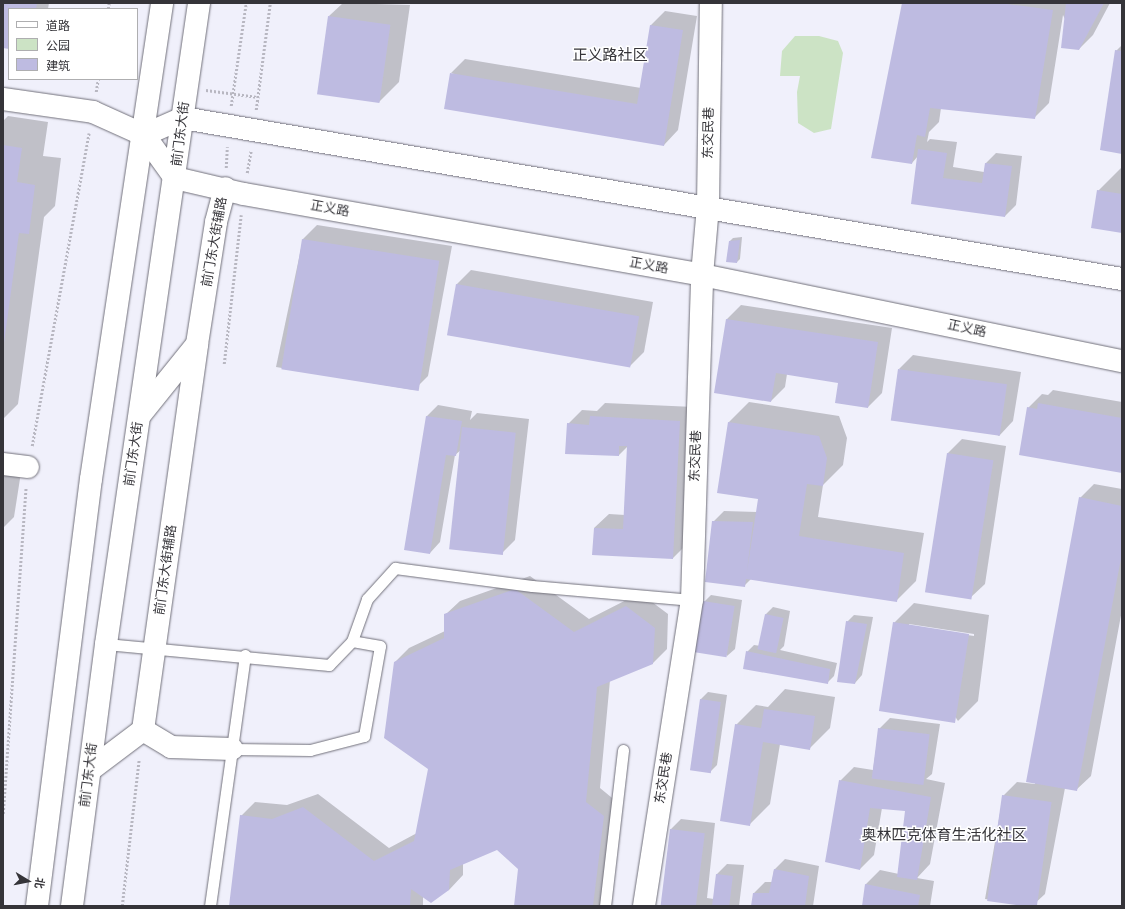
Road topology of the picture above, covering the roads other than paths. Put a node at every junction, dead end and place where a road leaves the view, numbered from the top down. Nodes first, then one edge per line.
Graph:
1 (162, 3) edge
2 (199, 3) edge
3 (711, 3) edge
4 (3, 99) edge
5 (183, 118) junction
6 (144, 135) junction
7 (175, 178) junction
8 (234, 191) junction
9 (708, 207) junction
10 (702, 276) junction
11 (1122, 279) edge
12 (197, 344) junction
13 (1122, 361) edge
14 (140, 415) junction
15 (3, 464) edge
16 (28, 467) dead end
17 (692, 600) junction
18 (352, 640) junction
19 (106, 644) junction
20 (155, 648) junction
21 (244, 655) junction
22 (143, 730) junction
23 (232, 750) junction
24 (622, 750) dead end
25 (90, 770) junction
26 (37, 906) edge
27 (72, 906) edge
28 (210, 906) edge
29 (605, 906) edge
30 (644, 906) edge

1 - 6 street
2 - 5 street, 前门东大街
3 - 9 street, 东交民巷
4 - 6 street
5 - 6 street
5 - 7 street, 前门东大街
5 - 9 street
6 - 7 street
6 - 26 street
7 - 8 street, 正义路
7 - 14 street, 前门东大街
8 - 10 street, 正义路
8 - 12 street, 前门东大街辅路
9 - 10 street, 东交民巷
9 - 11 street
10 - 13 street, 正义路
10 - 17 street, 东交民巷
12 - 14 street, 前门东大街辅路
12 - 20 street, 前门东大街辅路
14 - 19 street, 前门东大街
15 - 16 street
17 - 18 lane
17 - 30 street, 东交民巷
18 - 21 lane
18 - 23 lane
19 - 20 lane
19 - 25 street, 前门东大街
20 - 21 lane
20 - 22 street, 前门东大街辅路
21 - 23 lane
22 - 23 street
22 - 25 street
23 - 28 lane
24 - 29 lane
25 - 27 street, 前门东大街

